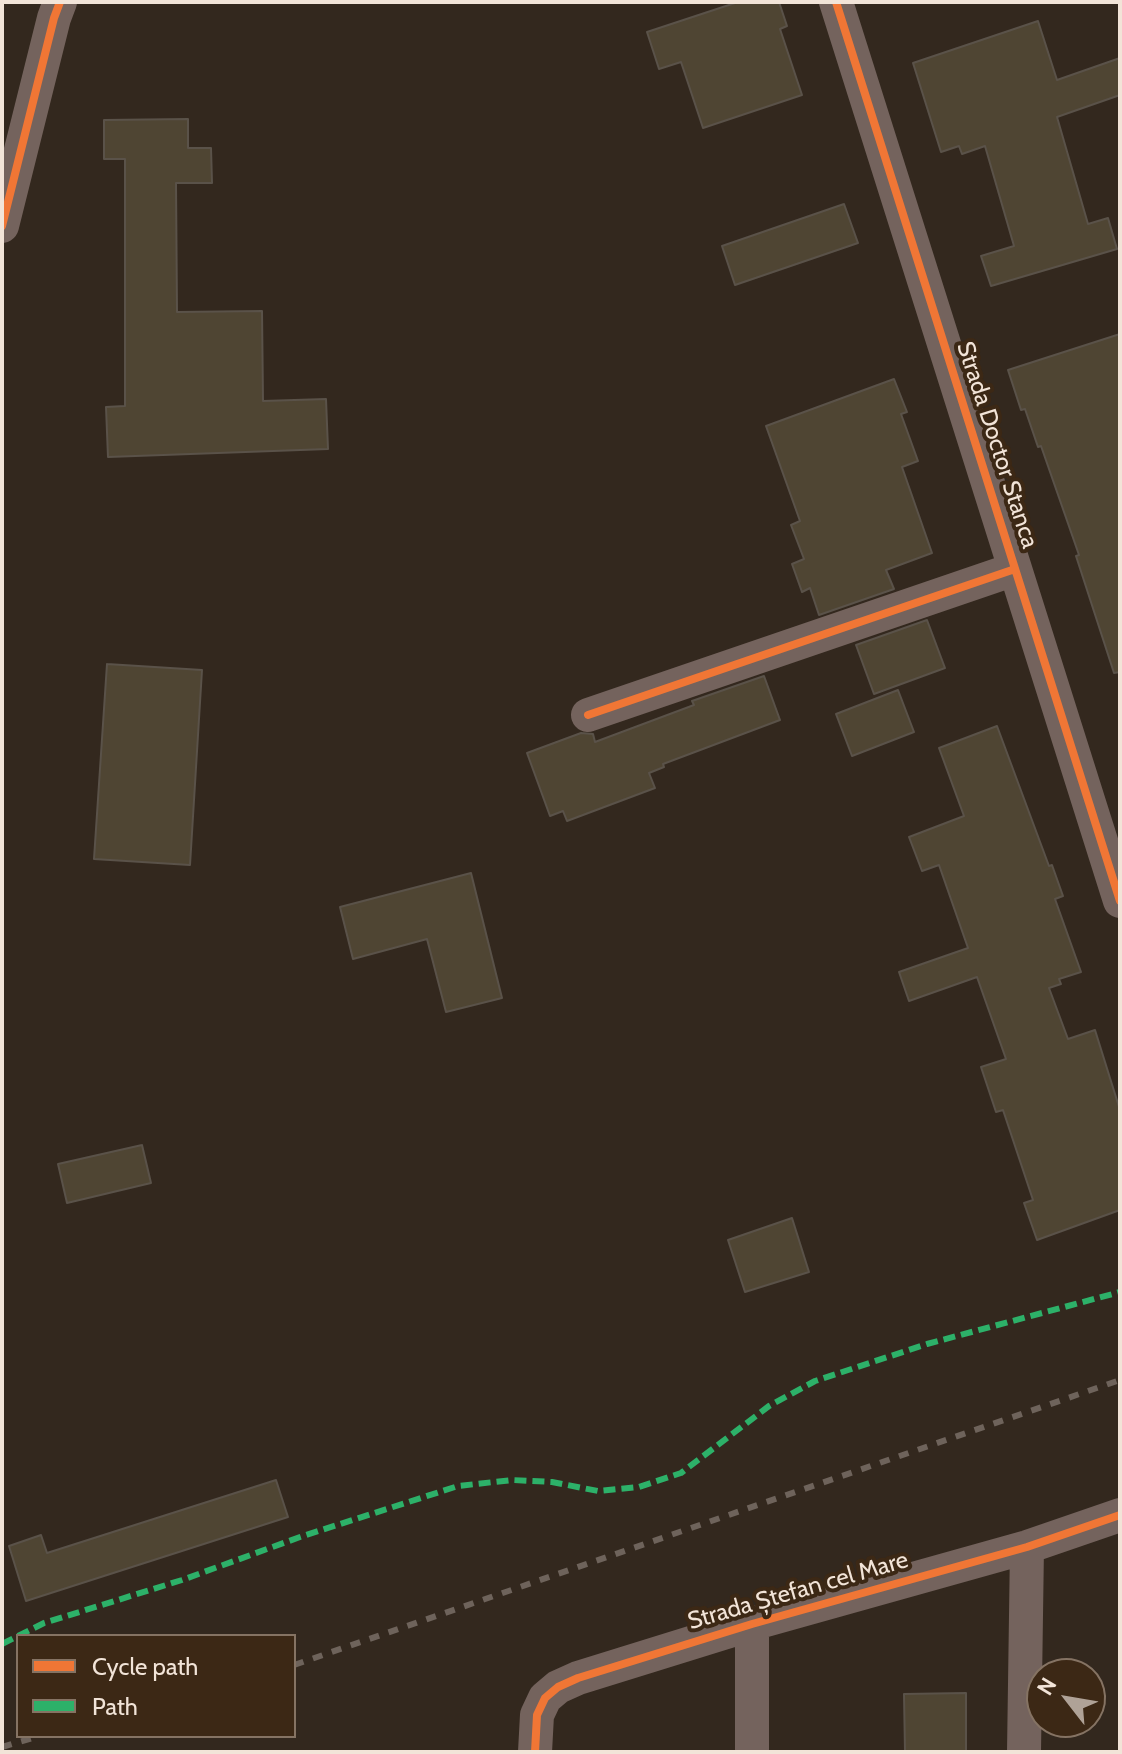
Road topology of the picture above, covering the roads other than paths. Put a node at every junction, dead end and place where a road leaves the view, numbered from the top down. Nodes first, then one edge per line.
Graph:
1 (60, 2) edge
2 (836, 2) edge
3 (2, 226) edge
4 (1015, 569) junction
5 (588, 715) dead end
6 (1120, 901) edge
7 (1120, 1515) edge
8 (1027, 1547) junction
9 (752, 1624) junction
10 (535, 1752) edge
11 (752, 1752) edge
12 (1024, 1752) edge

1 - 3 street
2 - 4 street, Strada Doctor Stanca
4 - 5 street
4 - 6 street, Strada Doctor Stanca
7 - 8 street, Strada Ștefan cel Mare
8 - 9 street, Strada Ștefan cel Mare
8 - 12 street
9 - 10 street, Strada Ștefan cel Mare
9 - 11 street

